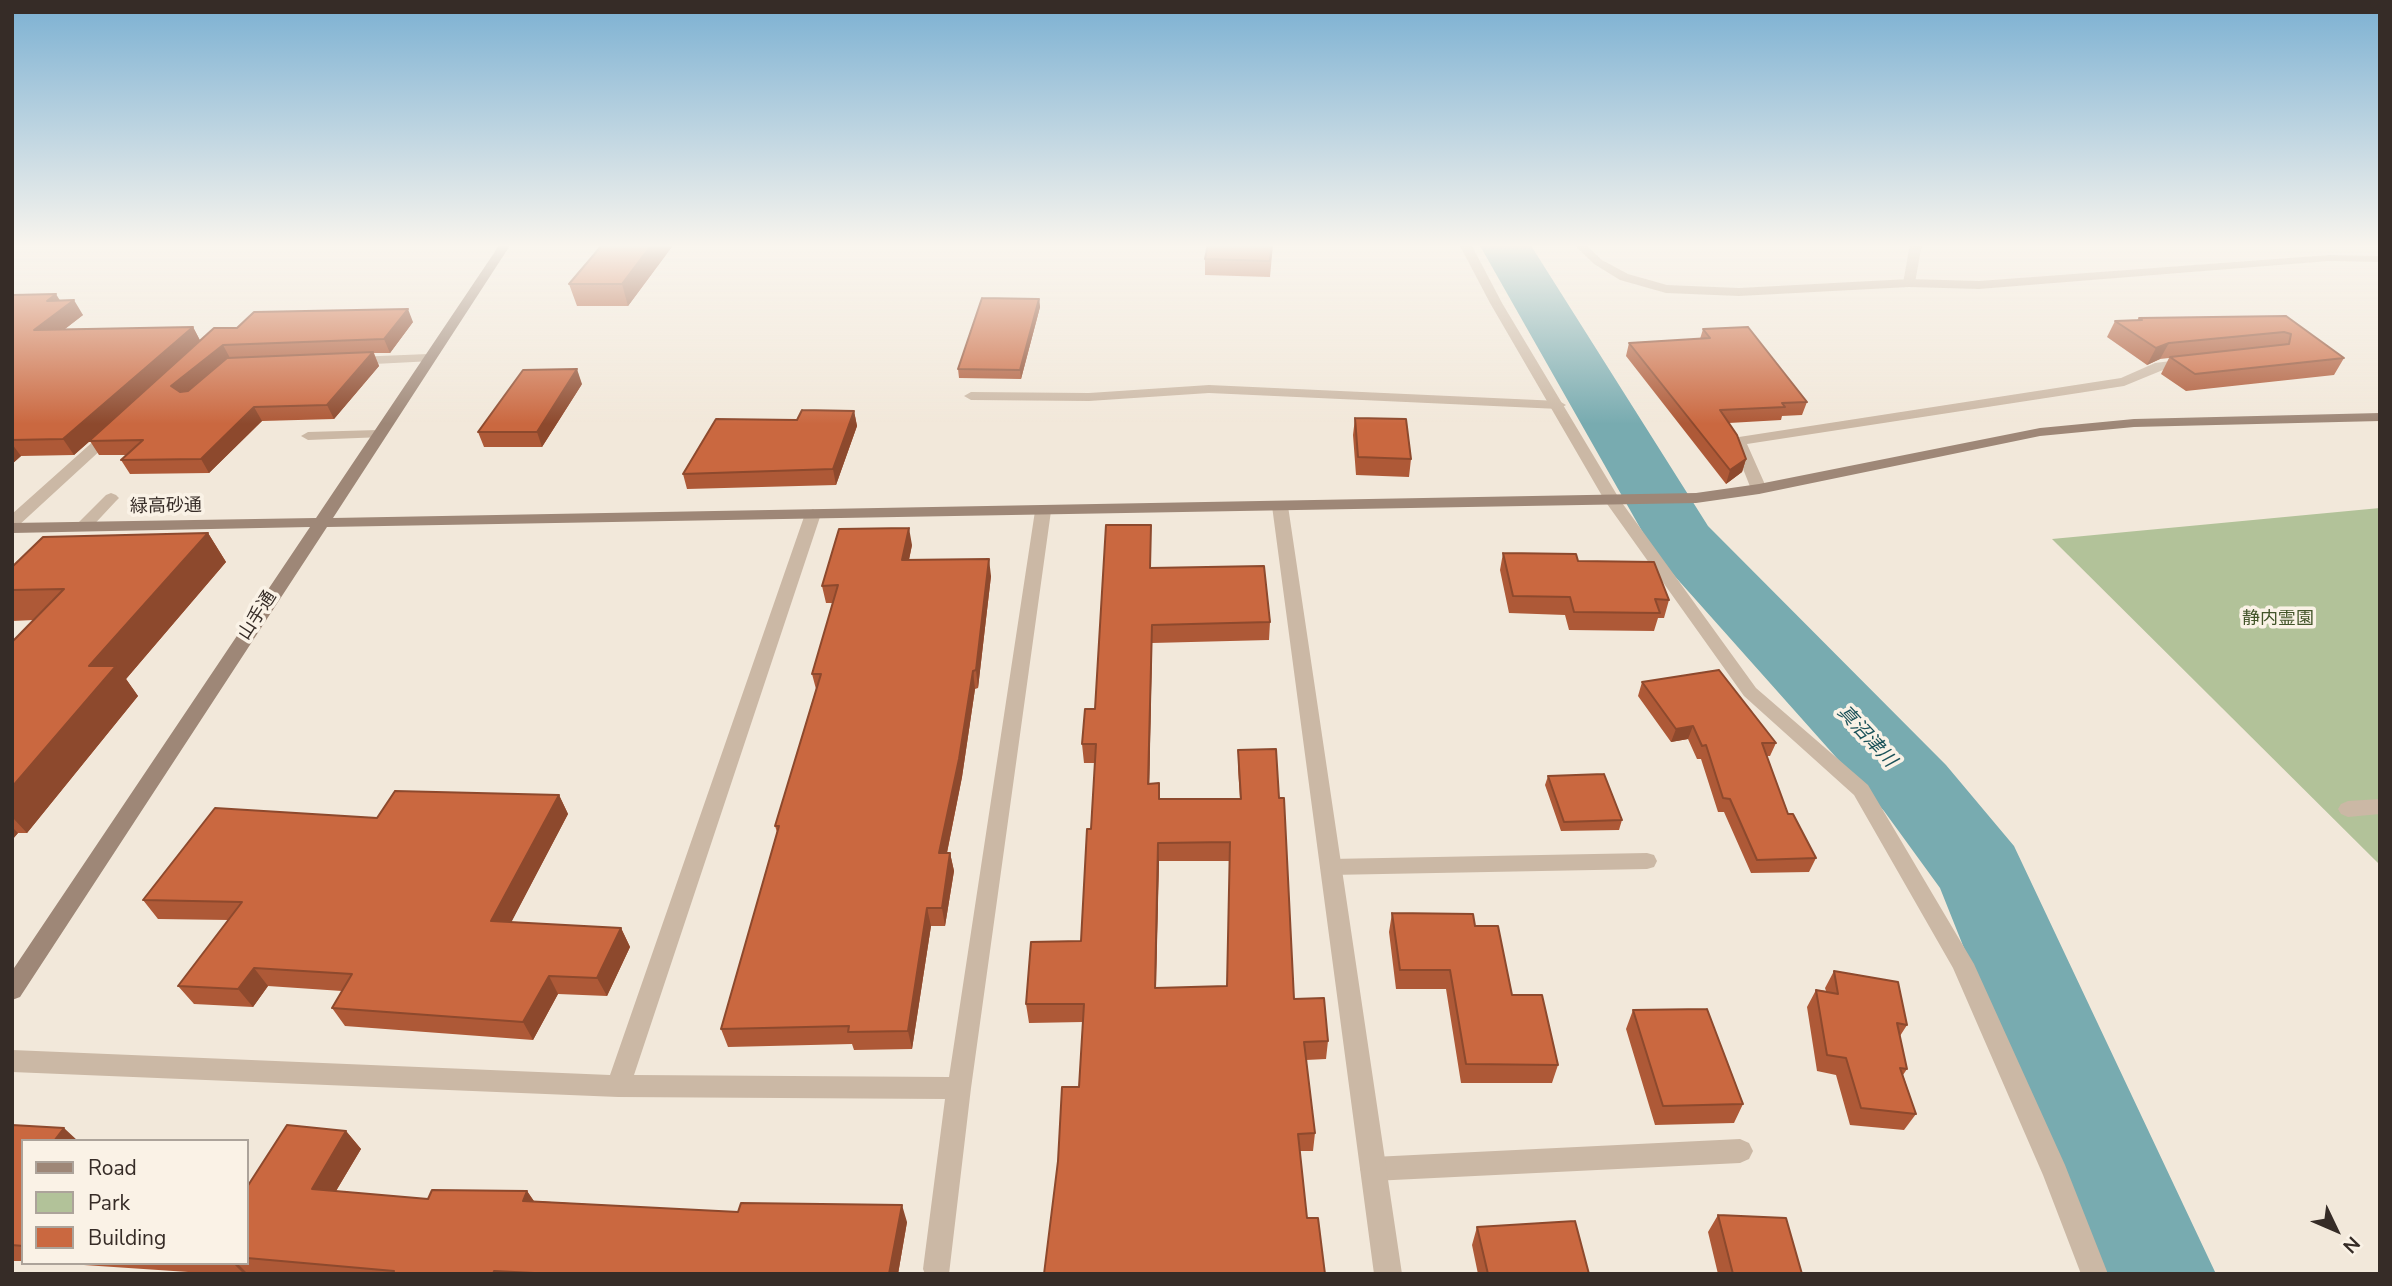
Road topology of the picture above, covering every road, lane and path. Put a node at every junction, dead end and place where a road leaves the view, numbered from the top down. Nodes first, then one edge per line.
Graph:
1 (465, 304) edge
2 (1497, 304) edge
3 (428, 358) junction
4 (338, 361) edge
5 (2198, 362) edge
6 (971, 396) dead end
7 (1559, 405) junction
8 (2380, 417) edge
9 (124, 421) edge
10 (378, 434) junction
11 (308, 436) dead end
12 (1759, 489) junction
13 (111, 498) dead end
14 (1623, 501) junction
15 (1280, 506) junction
16 (1043, 512) junction
17 (813, 514) junction
18 (12, 523) edge
19 (320, 523) junction
20 (12, 528) edge
21 (82, 528) junction
22 (2380, 806) edge
23 (2348, 808) dead end
24 (1647, 861) dead end
25 (1330, 867) junction
26 (12, 990) edge
27 (12, 1060) edge
28 (618, 1086) junction
29 (959, 1088) junction
30 (1740, 1151) dead end
31 (1373, 1168) junction
32 (937, 1269) dead end
33 (1388, 1274) edge
34 (2095, 1274) edge

1 - 3 street, 山手通
2 - 7 street
3 - 4 street
3 - 10 street, 山手通
5 - 12 street
6 - 7 street
7 - 14 street
8 - 12 street, 緑高砂通
9 - 18 street
10 - 11 street
10 - 19 street, 山手通
12 - 14 street, 緑高砂通
13 - 21 street
14 - 15 street, 緑高砂通
14 - 34 street
15 - 16 street, 緑高砂通
15 - 25 street
16 - 17 street, 緑高砂通
16 - 29 street
17 - 19 street, 緑高砂通
17 - 28 street
19 - 21 street, 緑高砂通
19 - 26 street, 山手通
20 - 21 street, 緑高砂通
22 - 23 street
24 - 25 street
25 - 31 street
27 - 28 street
28 - 29 street
29 - 32 street
30 - 31 street
31 - 33 street

